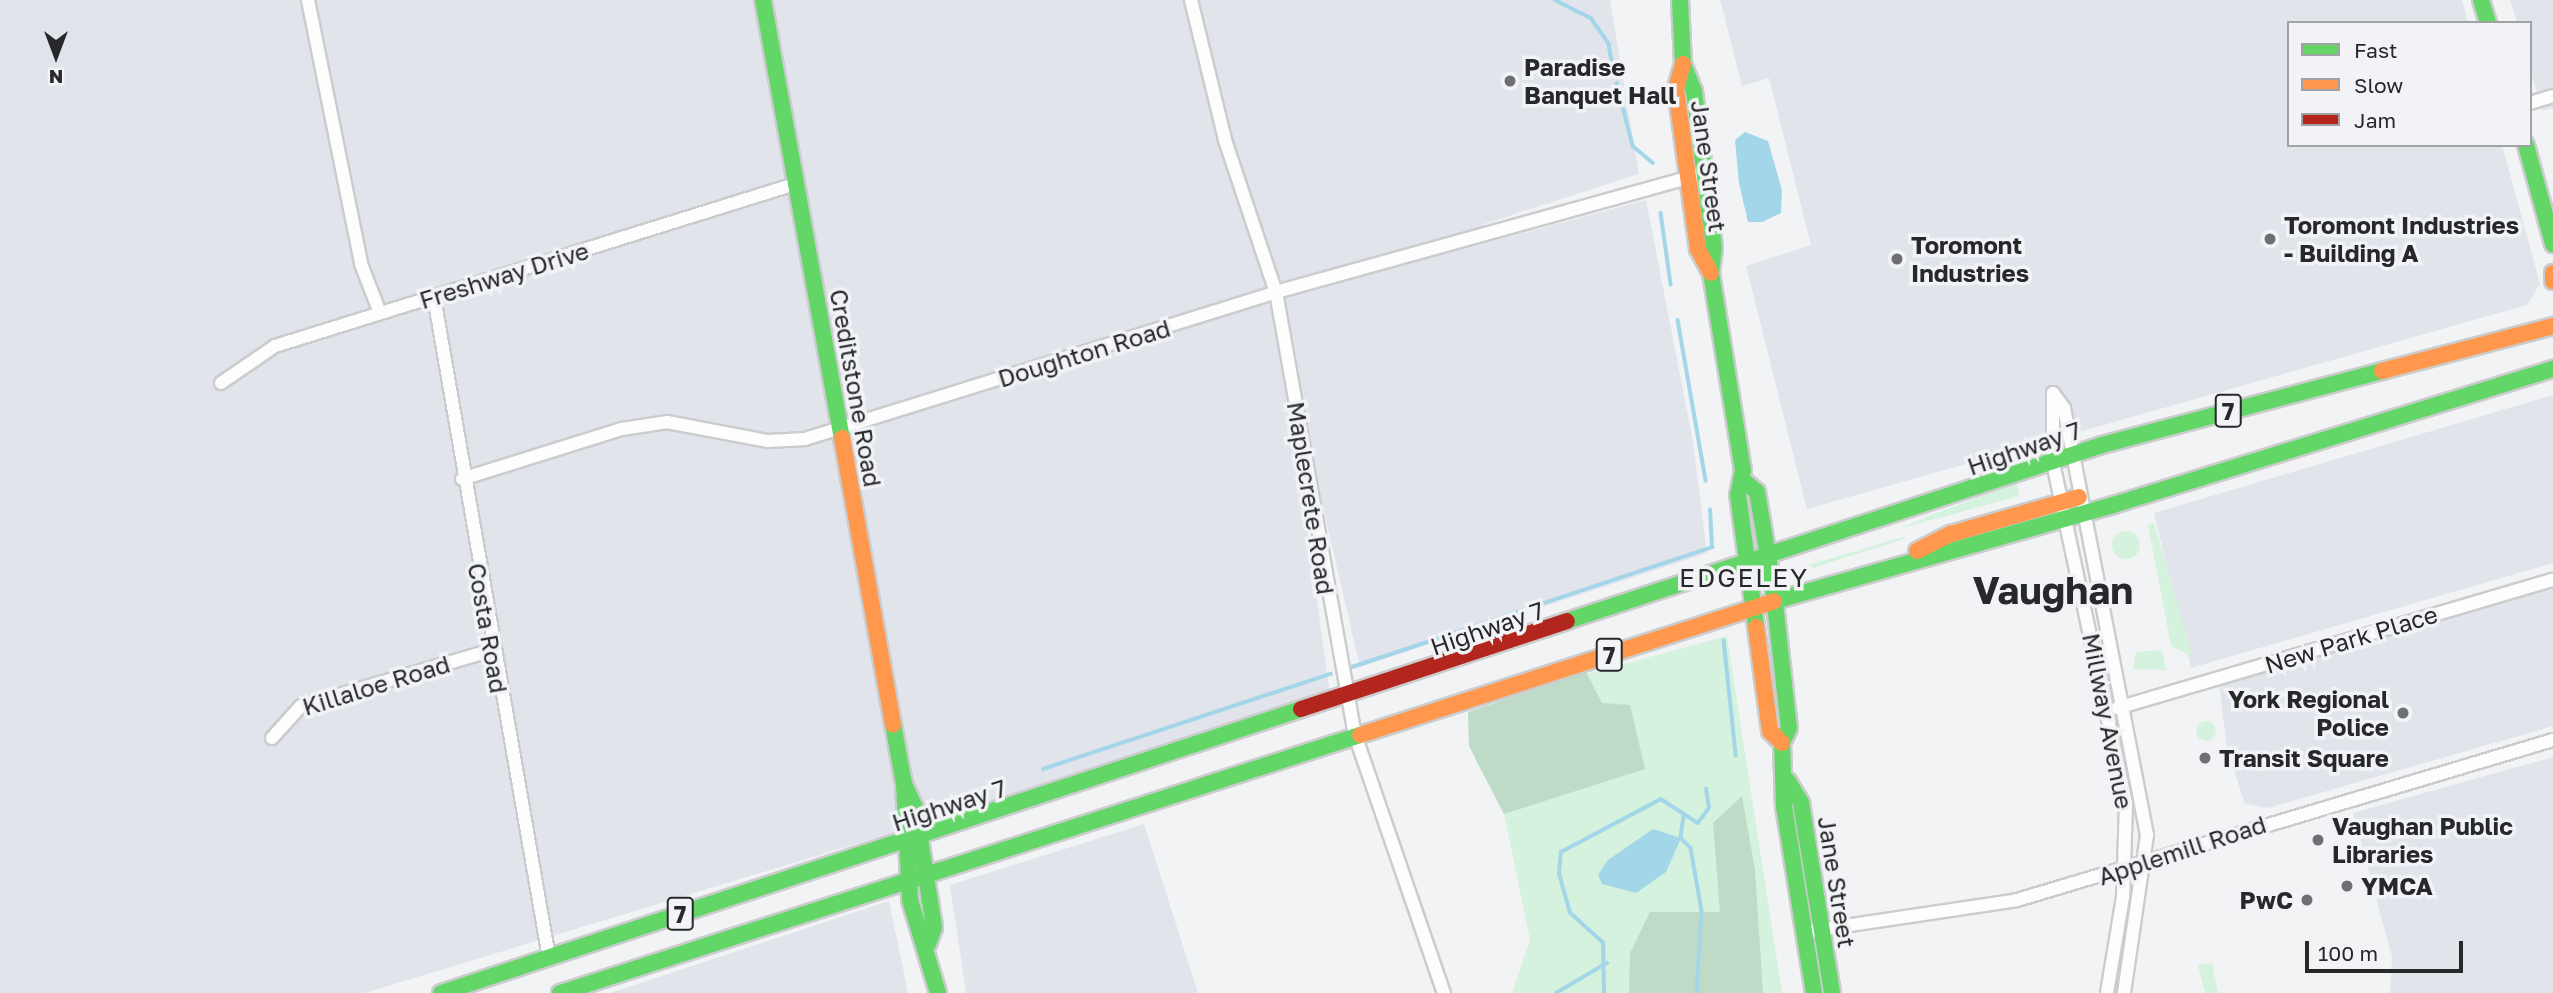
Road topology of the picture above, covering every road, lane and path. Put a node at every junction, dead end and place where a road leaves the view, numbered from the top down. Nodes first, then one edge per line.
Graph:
1 (307, 0) edge
2 (763, 0) edge
3 (1191, 0) edge
4 (1680, 0) edge
5 (2481, 0) edge
6 (2487, 21) edge
7 (2553, 96) edge
8 (2532, 102) edge
9 (2527, 147) edge
10 (1696, 175) junction
11 (795, 184) junction
12 (2553, 244) edge
13 (2553, 273) edge
14 (2553, 281) edge
15 (1276, 292) junction
16 (434, 297) junction
17 (380, 313) junction
18 (2553, 326) edge
19 (2553, 369) edge
20 (220, 383) dead end
21 (840, 428) junction
22 (2073, 458) junction
23 (2053, 463) junction
24 (462, 480) junction
25 (1744, 481) junction
26 (2079, 497) junction
27 (2061, 502) junction
28 (2082, 514) junction
29 (2065, 519) junction
30 (1769, 558) junction
31 (1750, 564) junction
32 (1882, 568) junction
33 (2553, 580) edge
34 (1775, 602) junction
35 (1756, 608) junction
36 (493, 650) junction
37 (1346, 699) junction
38 (2125, 706) junction
39 (2109, 711) junction
40 (1355, 736) junction
41 (272, 738) dead end
42 (2553, 740) edge
43 (1782, 743) junction
44 (1787, 781) junction
45 (913, 840) junction
46 (2143, 864) junction
47 (2126, 869) junction
48 (926, 876) junction
49 (908, 882) junction
50 (1822, 930) junction
51 (1804, 932) junction
52 (928, 944) junction
53 (549, 958) junction
54 (441, 993) edge
55 (561, 993) edge
56 (938, 993) edge
57 (1444, 993) edge
58 (1814, 993) edge
59 (1832, 993) edge
60 (2106, 993) edge
61 (2124, 993) edge

1 - 17 street
2 - 11 main road, Creditstone Road
3 - 15 street, Maplecrete Road
4 - 10 main road, Jane Street
5 - 6 main road
7 - 8 street
9 - 12 main road
10 - 15 street, Doughton Road
10 - 25 main road, Jane Street
11 - 16 street, Freshway Drive
11 - 21 main road, Creditstone Road
13 - 14 main road
15 - 21 street, Doughton Road
15 - 37 street, Maplecrete Road
16 - 17 street, Freshway Drive
16 - 24 street, Costa Road
17 - 20 street, Freshway Drive
18 - 22 main road, Highway 7 / 7
19 - 28 main road, 7
21 - 24 street, Doughton Road
21 - 45 main road, Creditstone Road
22 - 23 main road, Highway 7 / 7
22 - 23 street, Millway Avenue
22 - 26 street, Millway Avenue
23 - 27 street, Millway Avenue
23 - 30 main road, Highway 7 / 7
24 - 36 street, Costa Road
25 - 30 main road, Jane Street
25 - 31 main road, Jane Street
26 - 27 main road
26 - 28 street, Millway Avenue
27 - 29 street, Millway Avenue
27 - 32 main road
28 - 29 main road, 7
28 - 38 street, Millway Avenue
29 - 32 main road, 7
29 - 39 street, Millway Avenue
30 - 31 main road, Highway 7 / 7
30 - 34 main road, Jane Street
31 - 35 main road, Jane Street
31 - 37 main road, Highway 7 / 7
32 - 34 main road, 7
33 - 38 street, New Park Place
34 - 35 main road, 7
34 - 43 main road, Jane Street
35 - 40 main road, 7
35 - 43 main road, Jane Street
36 - 41 street, Killaloe Road
36 - 53 street, Costa Road
37 - 40 street, Maplecrete Road
37 - 45 main road, Highway 7 / 7
38 - 39 street, New Park Place
38 - 46 street, Millway Avenue
39 - 47 street, Millway Avenue
40 - 48 main road, 7
40 - 57 street, Maplecrete Road
42 - 46 street, Applemill Road
43 - 44 main road, Jane Street
44 - 50 main road, Jane Street
44 - 51 main road, Jane Street
45 - 48 main road, Creditstone Road
45 - 49 main road, Creditstone Road
45 - 53 main road, Highway 7 / 7
46 - 47 street, Applemill Road
46 - 61 street, Millway Avenue
47 - 50 street, Applemill Road
47 - 60 street, Millway Avenue
48 - 49 main road, 7
48 - 52 main road, Creditstone Road
49 - 52 main road, Creditstone Road
49 - 55 main road, 7
50 - 51 street, Applemill Road
50 - 59 main road, Jane Street
51 - 58 main road, Jane Street
52 - 56 main road, Creditstone Road
53 - 54 main road, Highway 7 / 7

